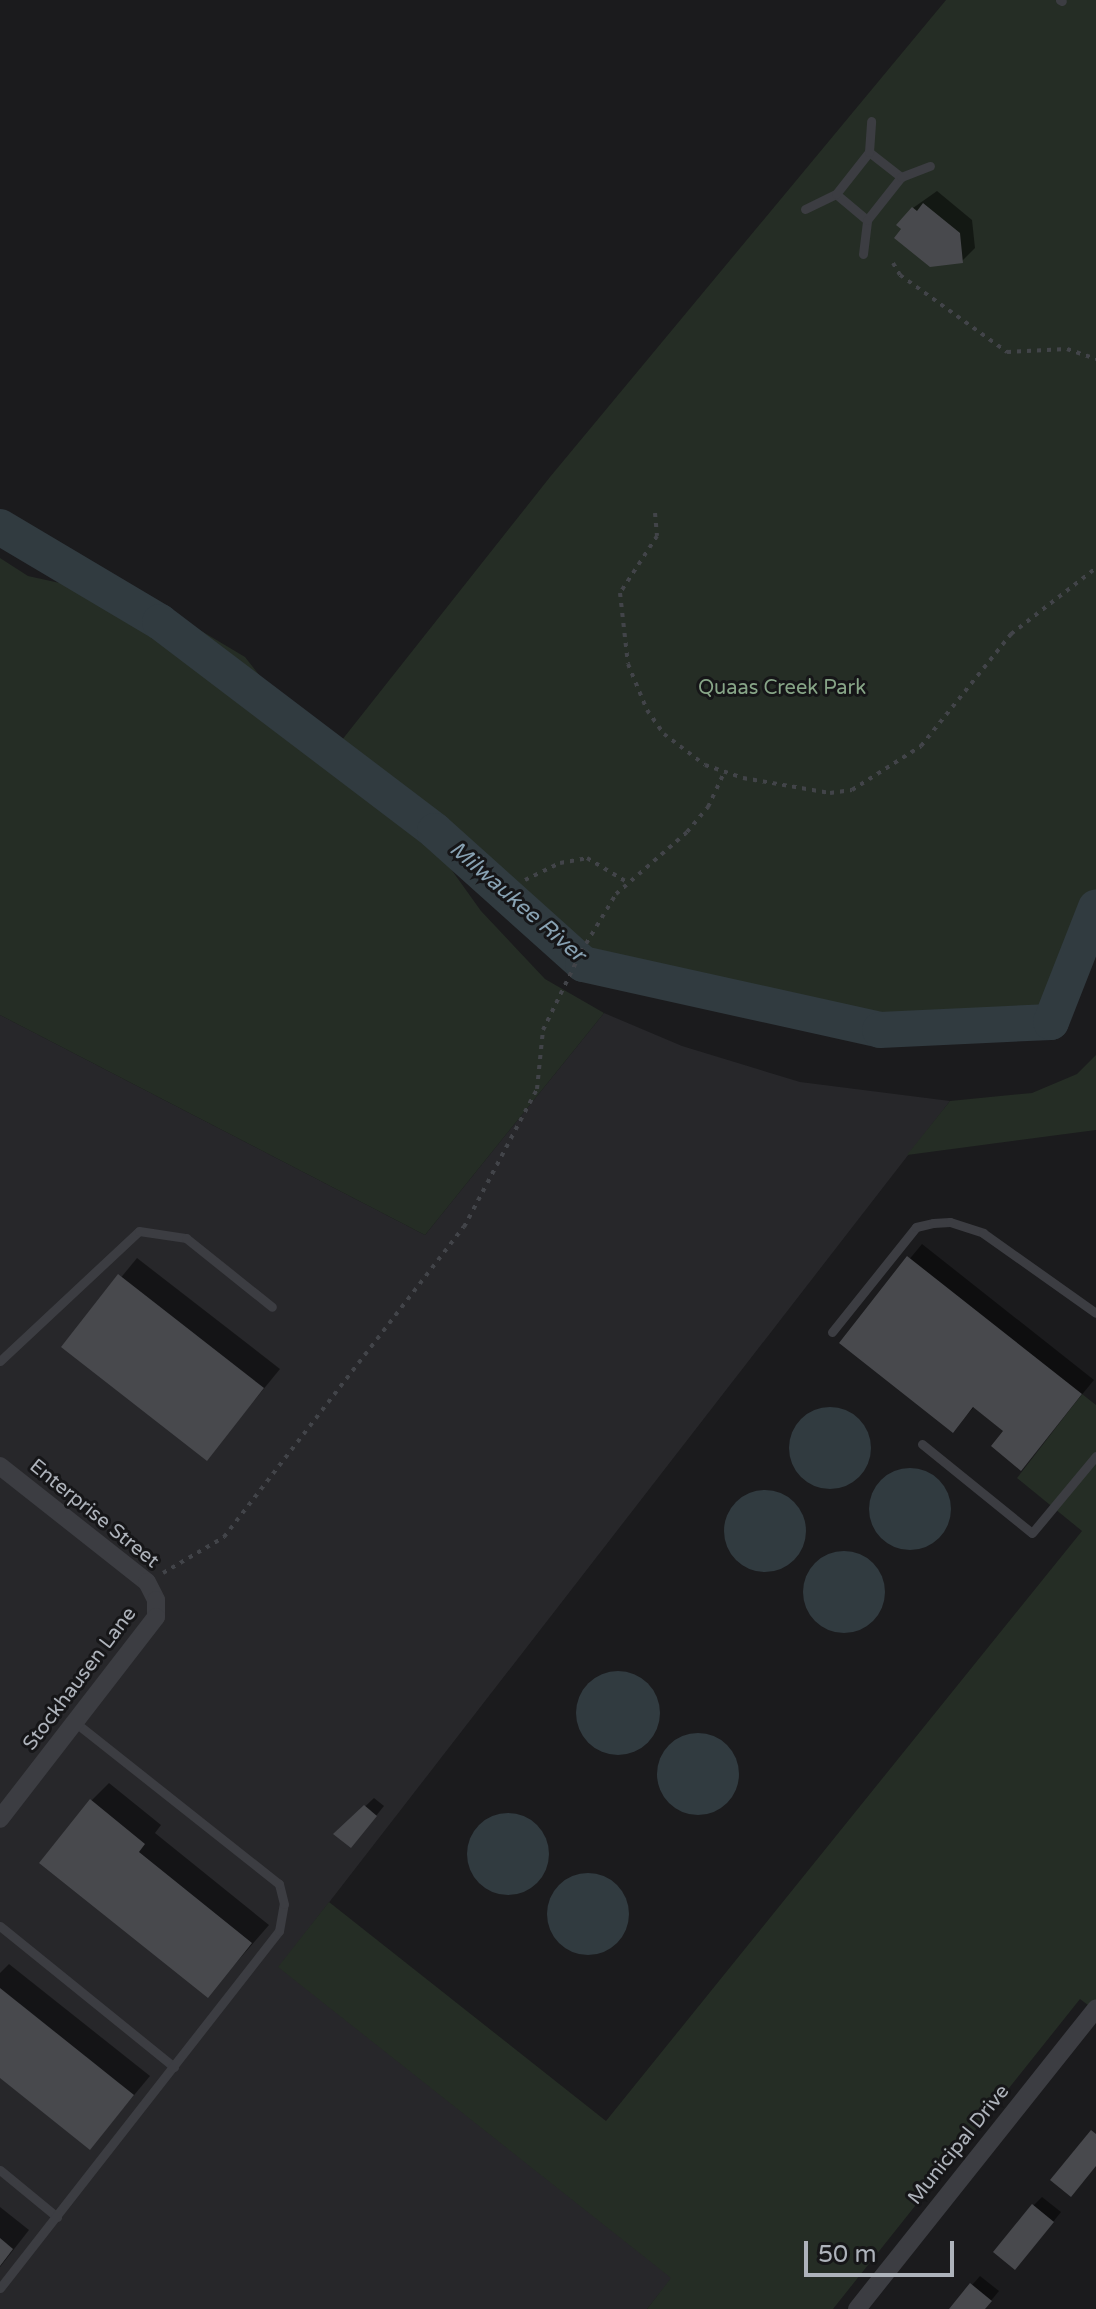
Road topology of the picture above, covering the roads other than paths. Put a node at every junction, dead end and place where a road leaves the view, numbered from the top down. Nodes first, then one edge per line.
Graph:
1 (871, 121) dead end
2 (869, 152) junction
3 (930, 166) dead end
4 (901, 177) junction
5 (836, 194) junction
6 (805, 209) dead end
7 (867, 220) junction
8 (863, 254) dead end
9 (272, 1307) dead end
10 (1096, 1313) edge
11 (832, 1332) dead end
12 (0, 1361) edge
13 (922, 1444) dead end
14 (1096, 1456) edge
15 (0, 1466) edge
16 (156, 1600) joint
17 (76, 1723) junction
18 (0, 1819) edge
19 (1, 1930) edge
20 (1096, 2009) edge
21 (174, 2067) junction
22 (0, 2170) edge
23 (57, 2217) junction
24 (0, 2288) edge
25 (857, 2309) edge

1 - 2 lane
2 - 4 lane
2 - 5 lane
3 - 4 lane
4 - 7 lane
5 - 6 lane
5 - 7 lane
7 - 8 lane
9 - 12 lane
10 - 11 lane
13 - 14 lane
15 - 16 street, Enterprise Street
16 - 17 street, Stockhausen Lane
17 - 18 street, Stockhausen Lane
17 - 21 lane
19 - 21 lane
20 - 25 street, Municipal Drive
21 - 23 lane
22 - 23 lane
23 - 24 lane

